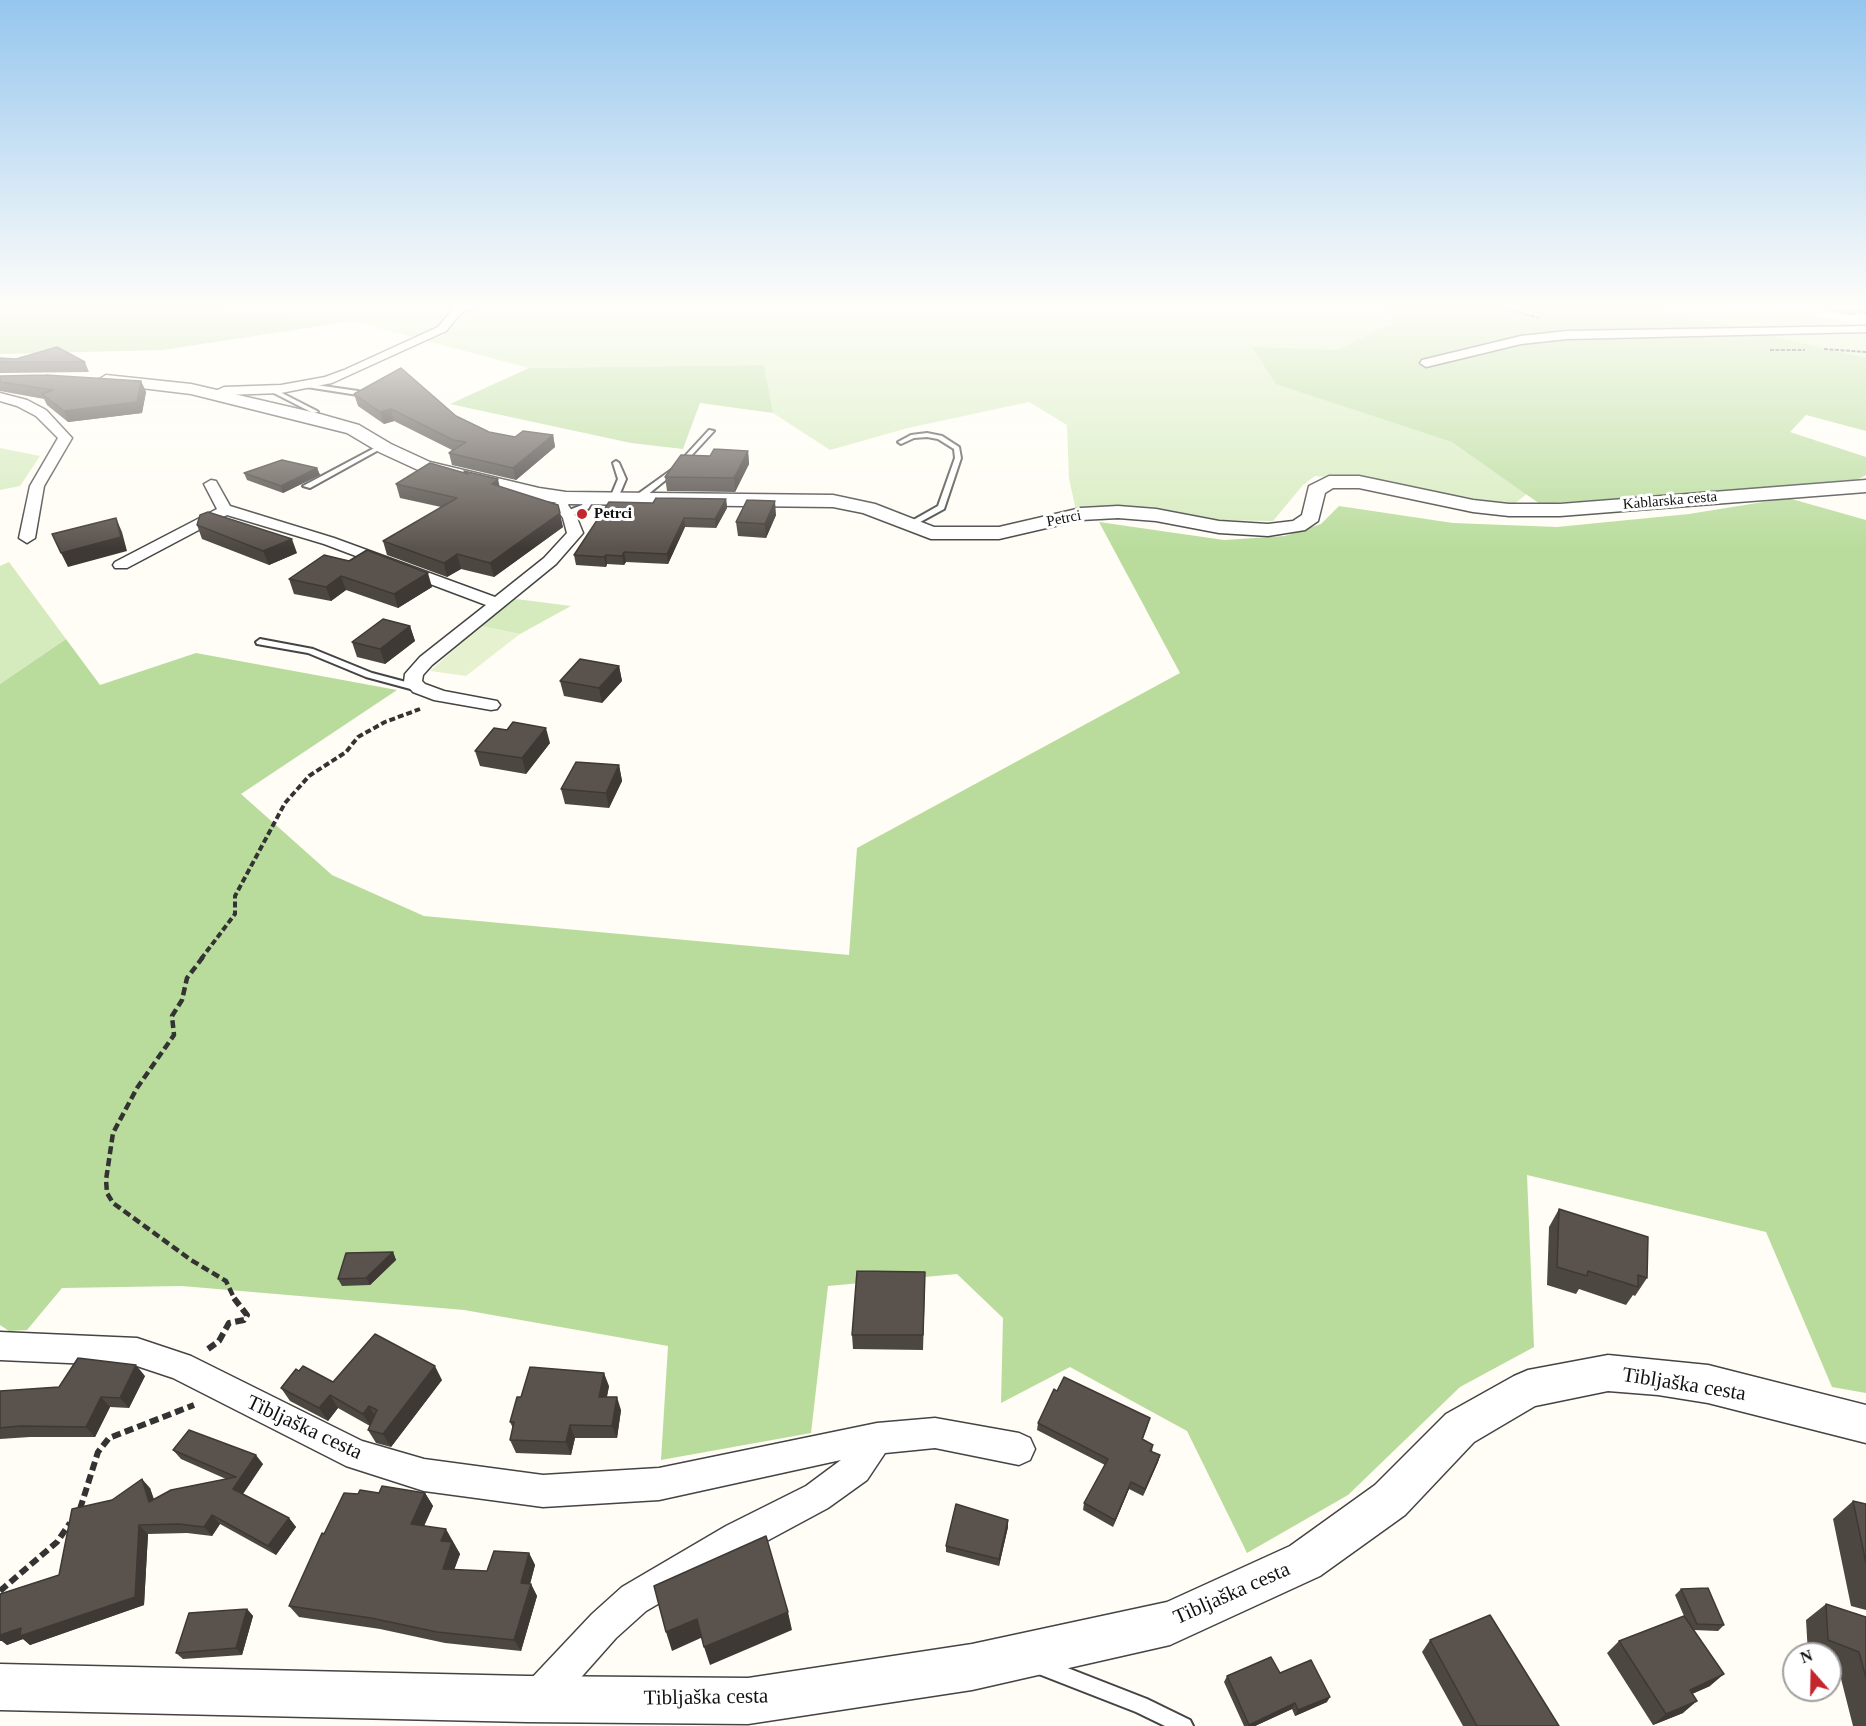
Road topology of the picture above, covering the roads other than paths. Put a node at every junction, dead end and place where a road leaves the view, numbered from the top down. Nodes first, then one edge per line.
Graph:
1 (179, 388) edge
2 (287, 388) edge
3 (320, 388) edge
4 (272, 390) junction
5 (358, 393) edge
6 (215, 394) junction
7 (0, 397) edge
8 (315, 412) dead end
9 (711, 431) dead end
10 (901, 442) dead end
11 (382, 447) junction
12 (616, 463) dead end
13 (211, 484) dead end
14 (307, 486) dead end
15 (1866, 486) edge
16 (614, 498) junction
17 (638, 498) junction
18 (567, 506) junction
19 (1473, 506) joint
20 (226, 510) junction
21 (911, 525) junction
22 (27, 538) dead end
23 (121, 565) dead end
24 (496, 603) junction
25 (260, 642) dead end
26 (419, 688) junction
27 (491, 705) dead end
28 (0, 1346) edge
29 (1866, 1424) edge
30 (878, 1438) junction
31 (1019, 1449) dead end
32 (1016, 1657) junction
33 (0, 1687) edge
34 (537, 1699) junction
35 (1184, 1726) edge

1 - 6 street, Petrci
2 - 4 street
3 - 5 lane
4 - 6 street
4 - 8 lane
6 - 11 street, Petrci
7 - 22 street
9 - 17 lane
10 - 21 lane
11 - 14 lane
11 - 18 street, Petrci
12 - 16 lane
13 - 20 street
15 - 19 street, Kablarska cesta
16 - 17 street, Petrci
16 - 18 street, Petrci
17 - 21 street, Petrci
18 - 24 street
19 - 21 street, Petrci
20 - 23 street
20 - 24 street
24 - 26 street
25 - 26 lane
26 - 27 street
28 - 30 street, Tibljaška cesta
29 - 32 street, Tibljaška cesta
30 - 31 street, Tibljaška cesta
30 - 34 street
32 - 34 street, Tibljaška cesta
32 - 35 lane
33 - 34 street, Tibljaška cesta

